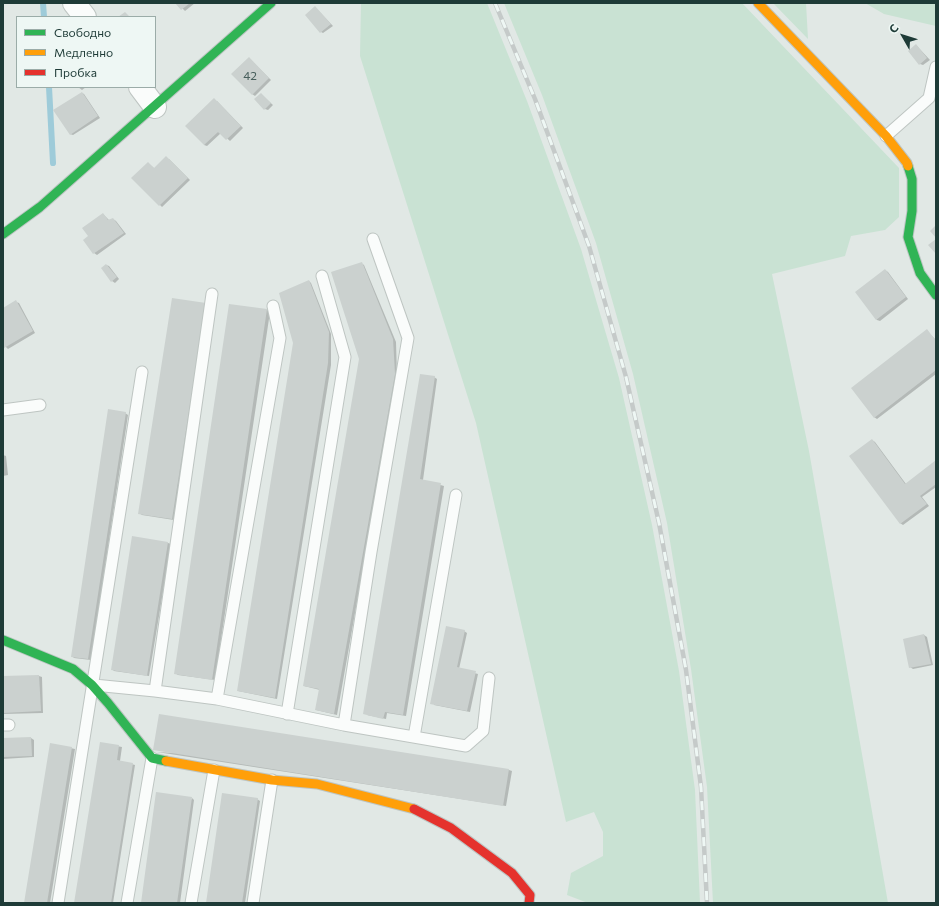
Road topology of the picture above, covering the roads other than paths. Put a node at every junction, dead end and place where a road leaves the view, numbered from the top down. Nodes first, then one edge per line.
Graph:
1 (74, 3) edge
2 (271, 3) edge
3 (758, 3) edge
4 (84, 16) edge
5 (936, 67) edge
6 (141, 88) edge
7 (155, 107) junction
8 (886, 136) junction
9 (3, 234) edge
10 (373, 239) dead end
11 (322, 276) dead end
12 (212, 294) dead end
13 (936, 295) edge
14 (273, 306) dead end
15 (142, 372) dead end
16 (40, 405) dead end
17 (3, 410) edge
18 (456, 495) dead end
19 (4, 643) edge
20 (489, 678) dead end
21 (92, 685) junction
22 (155, 691) junction
23 (217, 699) junction
24 (287, 714) junction
25 (344, 725) junction
26 (414, 737) junction
27 (152, 758) junction
28 (214, 770) junction
29 (272, 780) junction
30 (58, 903) edge
31 (127, 903) edge
32 (191, 903) edge
33 (253, 903) edge
34 (529, 903) edge

1 - 4 street
2 - 7 street
3 - 8 street
5 - 8 lane
6 - 7 street
7 - 9 street
8 - 13 street
10 - 25 lane
11 - 24 lane
12 - 22 lane
14 - 23 lane
15 - 21 lane
16 - 17 lane
18 - 26 lane
19 - 21 street
20 - 26 lane
21 - 22 lane
21 - 27 street
21 - 30 lane
22 - 23 lane
23 - 24 lane
24 - 25 lane
25 - 26 lane
27 - 28 street
27 - 31 lane
28 - 29 street
28 - 32 lane
29 - 33 lane
29 - 34 street

